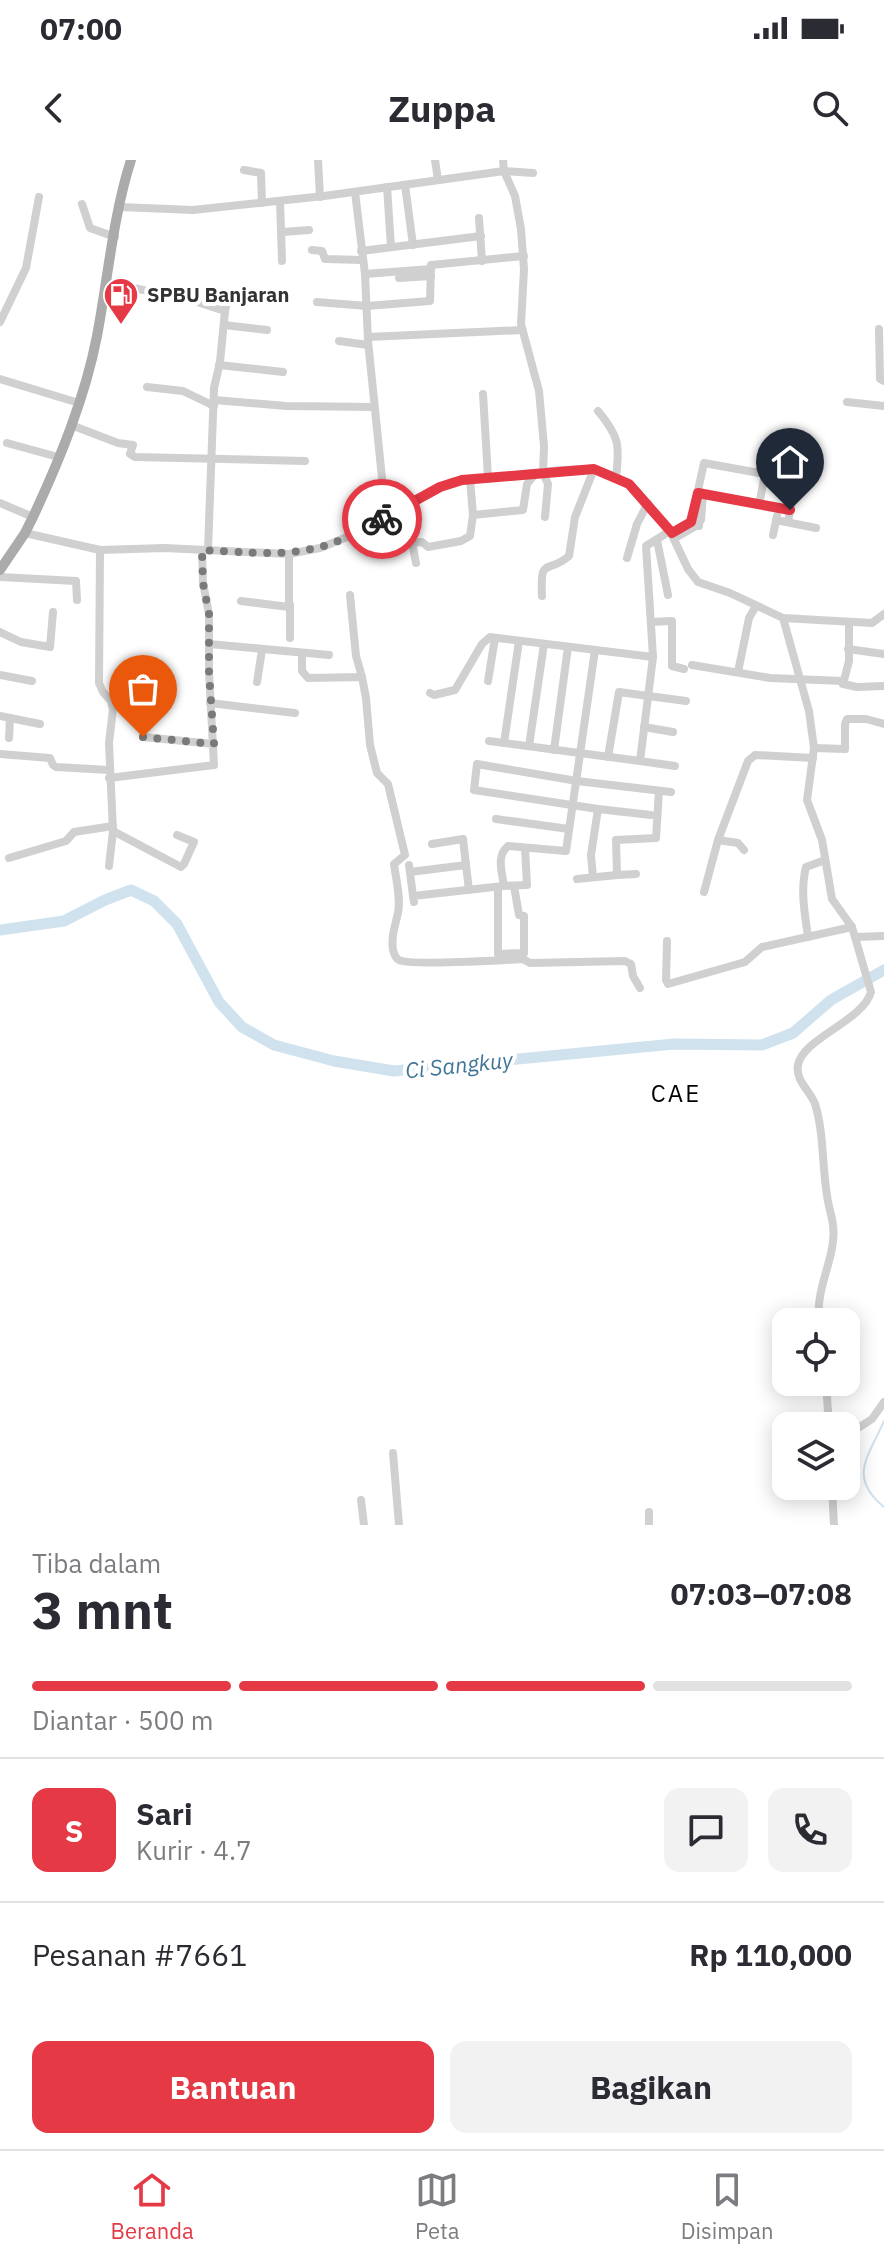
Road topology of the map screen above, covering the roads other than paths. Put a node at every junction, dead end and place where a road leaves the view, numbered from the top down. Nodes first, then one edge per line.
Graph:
1 (131, 160) edge
2 (318, 160) edge
3 (435, 160) edge
4 (503, 160) edge
5 (244, 170) dead end
6 (504, 171) junction
7 (533, 173) dead end
8 (438, 180) junction
9 (405, 185) junction
10 (387, 187) junction
11 (355, 192) junction
12 (39, 197) dead end
13 (320, 197) junction
14 (280, 201) junction
15 (262, 203) junction
16 (82, 204) dead end
17 (120, 207) junction
18 (479, 218) dead end
19 (309, 230) dead end
20 (283, 232) junction
21 (481, 236) junction
22 (115, 237) junction
23 (413, 245) junction
24 (391, 247) junction
25 (312, 250) dead end
26 (362, 256) junction
27 (524, 256) junction
28 (282, 261) dead end
29 (482, 261) junction
30 (431, 272) junction
31 (365, 274) junction
32 (399, 278) dead end
33 (106, 282) junction
34 (432, 291) junction
35 (443, 291) dead end
36 (235, 292) dead end
37 (317, 302) dead end
38 (367, 306) junction
39 (225, 311) junction
40 (0, 322) edge
41 (224, 325) junction
42 (879, 329) dead end
43 (267, 330) dead end
44 (522, 330) junction
45 (339, 341) dead end
46 (368, 341) junction
47 (882, 342) edge
48 (219, 365) junction
49 (283, 372) dead end
50 (2, 380) edge
51 (884, 381) edge
52 (147, 387) dead end
53 (483, 394) dead end
54 (847, 402) dead end
55 (79, 403) junction
56 (214, 403) junction
57 (884, 406) edge
58 (374, 407) junction
59 (598, 411) dead end
60 (71, 425) junction
61 (7, 443) dead end
62 (58, 457) junction
63 (213, 459) junction
64 (305, 461) dead end
65 (594, 469) junction
66 (540, 473) junction
67 (488, 477) junction
68 (616, 477) junction
69 (796, 478) dead end
70 (470, 479) junction
71 (383, 488) dead end
72 (700, 494) junction
73 (0, 503) edge
74 (648, 503) junction
75 (405, 505) junction
76 (759, 505) junction
77 (778, 508) junction
78 (790, 510) junction
79 (473, 515) junction
80 (33, 517) junction
81 (545, 517) dead end
82 (776, 520) junction
83 (788, 522) junction
84 (816, 528) dead end
85 (25, 533) junction
86 (672, 534) junction
87 (773, 535) dead end
88 (657, 540) junction
89 (412, 543) junction
90 (100, 550) junction
91 (205, 550) junction
92 (289, 554) junction
93 (627, 558) dead end
94 (2, 562) edge
95 (416, 563) dead end
96 (0, 577) edge
97 (350, 595) dead end
98 (668, 595) dead end
99 (542, 596) dead end
100 (77, 600) dead end
101 (241, 601) dead end
102 (290, 605) junction
103 (756, 606) junction
104 (53, 612) dead end
105 (883, 617) edge
106 (783, 618) junction
107 (651, 622) junction
108 (849, 623) junction
109 (0, 632) edge
110 (290, 638) dead end
111 (495, 638) junction
112 (519, 641) junction
113 (209, 644) junction
114 (544, 644) junction
115 (568, 647) junction
116 (848, 649) junction
117 (262, 650) junction
118 (595, 650) junction
119 (302, 654) junction
120 (884, 654) edge
121 (329, 655) dead end
122 (653, 660) junction
123 (672, 666) junction
124 (738, 672) junction
125 (0, 675) edge
126 (362, 677) junction
127 (801, 679) junction
128 (32, 681) dead end
129 (488, 681) dead end
130 (843, 681) junction
131 (257, 682) dead end
132 (884, 686) edge
133 (430, 693) dead end
134 (648, 695) junction
135 (686, 701) dead end
136 (210, 703) junction
137 (295, 713) dead end
138 (0, 716) edge
139 (10, 718) junction
140 (40, 724) dead end
141 (884, 724) edge
142 (644, 727) junction
143 (673, 732) dead end
144 (143, 737) dead end
145 (9, 738) dead end
146 (489, 741) dead end
147 (504, 743) junction
148 (214, 744) junction
149 (529, 746) junction
150 (814, 748) junction
151 (554, 750) junction
152 (581, 753) junction
153 (0, 754) edge
154 (608, 757) junction
155 (813, 758) junction
156 (640, 761) junction
157 (675, 766) dead end
158 (109, 774) junction
159 (577, 781) junction
160 (659, 791) junction
161 (671, 792) dead end
162 (572, 804) junction
163 (598, 809) junction
164 (651, 815) dead end
165 (496, 819) dead end
166 (113, 828) junction
167 (569, 829) junction
168 (177, 835) dead end
169 (718, 840) junction
170 (432, 844) dead end
171 (525, 848) junction
172 (744, 850) dead end
173 (9, 858) dead end
174 (825, 860) junction
175 (466, 865) junction
176 (109, 866) dead end
177 (636, 874) dead end
178 (617, 875) junction
179 (593, 877) junction
180 (577, 879) dead end
181 (505, 886) junction
182 (469, 890) junction
183 (704, 892) dead end
184 (852, 927) junction
185 (884, 936) edge
186 (808, 937) junction
187 (856, 937) junction
188 (667, 941) dead end
189 (640, 988) dead end
190 (819, 1308) edge
191 (884, 1402) edge
192 (860, 1427) edge
193 (393, 1453) dead end
194 (361, 1500) dead end
195 (833, 1500) edge
196 (649, 1512) dead end
197 (364, 1525) edge
198 (399, 1525) edge
199 (649, 1525) edge
200 (834, 1525) edge

1 - 17 main road
2 - 13 street
3 - 8 street
4 - 6 street
5 - 15 street
6 - 7 street
6 - 8 street
6 - 27 street
8 - 9 street
9 - 10 street
9 - 23 street
10 - 11 street
10 - 24 street
11 - 13 street
11 - 26 street
12 - 40 street
13 - 14 street
14 - 15 street
14 - 20 street
15 - 17 street
16 - 22 street
17 - 22 main road
18 - 21 street
19 - 20 street
20 - 28 street
21 - 23 street
21 - 29 street
22 - 33 main road
23 - 24 street
24 - 26 street
25 - 26 street
26 - 31 street
27 - 29 street
27 - 44 street
29 - 30 street
30 - 31 street
30 - 32 street
30 - 34 street
31 - 38 street
33 - 39 street
33 - 55 main road
34 - 35 street
34 - 38 street
36 - 39 street
37 - 38 street
38 - 46 street
39 - 41 street
41 - 43 street
41 - 48 street
42 - 47 street
44 - 46 street
44 - 66 street
45 - 46 street
46 - 58 street
47 - 51 street
48 - 49 street
48 - 56 street
50 - 55 street
52 - 56 street
53 - 67 street
54 - 57 street
55 - 60 main road
56 - 58 street
56 - 63 street
58 - 71 street
59 - 68 street
60 - 62 main road
60 - 63 street
61 - 62 street
62 - 80 main road
63 - 64 street
63 - 91 street
65 - 66 street
65 - 68 street
65 - 99 street
66 - 67 street
66 - 79 street
66 - 81 street
67 - 70 street
68 - 74 street
69 - 78 street
70 - 75 street
70 - 79 street
72 - 76 street
72 - 76 street
72 - 86 street
73 - 80 street
74 - 86 street
74 - 93 street
75 - 89 street
75 - 92 street
76 - 77 street
77 - 78 street
77 - 82 street
78 - 83 street
79 - 89 street
80 - 85 main road
82 - 83 street
82 - 87 street
83 - 84 street
85 - 90 street
85 - 94 main road
86 - 88 street
86 - 103 street
88 - 98 street
88 - 107 street
89 - 95 street
90 - 91 street
90 - 158 street
91 - 92 street
91 - 113 street
92 - 102 street
96 - 100 street
97 - 126 street
101 - 102 street
102 - 110 street
103 - 106 street
103 - 124 street
104 - 109 street
105 - 108 street
106 - 108 street
106 - 127 street
107 - 122 street
107 - 123 street
108 - 116 street
111 - 112 street
111 - 129 street
111 - 133 street
112 - 114 street
112 - 147 street
113 - 117 street
113 - 136 street
114 - 115 street
114 - 149 street
115 - 118 street
115 - 151 street
116 - 120 street
116 - 130 street
117 - 119 street
117 - 131 street
118 - 122 street
118 - 152 street
119 - 121 street
119 - 126 street
122 - 123 street
122 - 134 street
123 - 124 street
124 - 127 street
125 - 128 street
126 - 189 street
127 - 130 street
127 - 150 street
130 - 132 street
134 - 135 street
134 - 142 street
134 - 154 street
136 - 137 street
136 - 148 street
138 - 139 street
139 - 140 street
139 - 145 street
141 - 150 street
142 - 143 street
142 - 156 street
144 - 148 street
146 - 147 street
147 - 149 street
148 - 158 street
149 - 151 street
150 - 155 street
151 - 152 street
152 - 154 street
152 - 159 street
153 - 158 street
154 - 156 street
155 - 169 street
155 - 174 street
156 - 157 street
158 - 166 street
159 - 160 street
159 - 162 street
159 - 162 street
160 - 161 street
160 - 178 street
162 - 163 street
162 - 167 street
163 - 164 street
163 - 179 street
165 - 167 street
166 - 168 street
166 - 173 street
166 - 176 street
167 - 171 street
169 - 172 street
169 - 183 street
170 - 175 street
171 - 181 street
171 - 181 street
174 - 184 street
174 - 186 street
175 - 182 street
175 - 182 street
177 - 178 street
178 - 179 street
179 - 180 street
181 - 181 street
181 - 182 street
184 - 186 street
184 - 187 street
185 - 187 street
186 - 188 street
187 - 190 street
191 - 192 street
193 - 198 street
194 - 197 street
195 - 200 street
196 - 199 street

